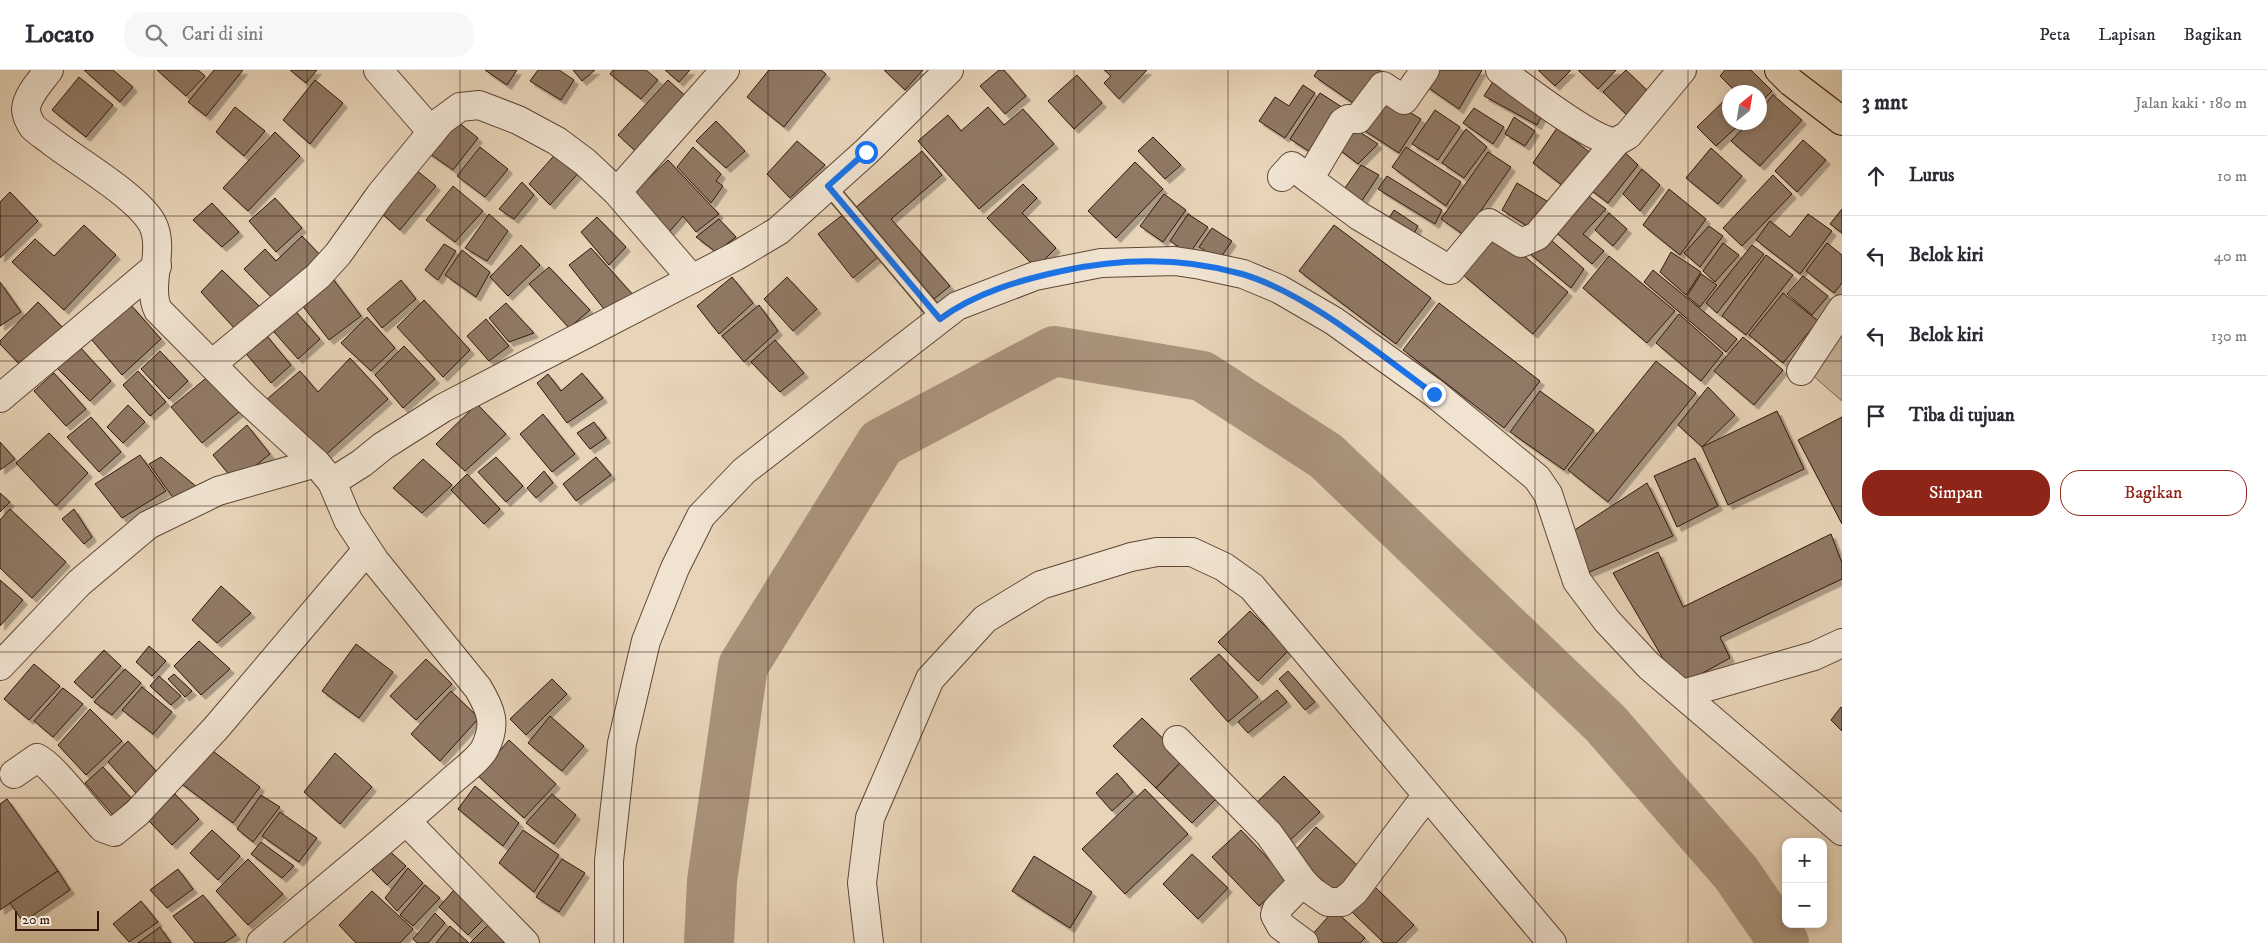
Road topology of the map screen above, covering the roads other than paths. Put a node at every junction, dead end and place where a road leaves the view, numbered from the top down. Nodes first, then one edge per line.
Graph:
1 (378, 70) edge
2 (725, 70) edge
3 (949, 70) edge
4 (1425, 70) edge
5 (1500, 70) edge
6 (1682, 70) edge
7 (1779, 70) edge
8 (35, 75) edge
9 (1842, 121) edge
10 (432, 132) junction
11 (1616, 142) junction
12 (1282, 177) dead end
13 (1309, 179) junction
14 (828, 186) junction
15 (617, 192) junction
16 (157, 266) junction
17 (692, 279) junction
18 (1842, 308) edge
19 (940, 319) junction
20 (212, 364) junction
21 (1802, 371) dead end
22 (0, 398) edge
23 (324, 473) junction
24 (367, 550) junction
25 (1842, 643) edge
26 (0, 666) edge
27 (1683, 694) junction
28 (1178, 740) dead end
29 (14, 774) dead end
30 (1427, 795) junction
31 (406, 821) junction
32 (1842, 831) edge
33 (1303, 882) junction
34 (262, 943) edge
35 (525, 943) edge
36 (609, 943) edge
37 (869, 943) edge
38 (1304, 943) edge
39 (1552, 943) edge

1 - 10 street
2 - 15 street
3 - 14 street
4 - 13 street
5 - 11 street
6 - 11 street
7 - 9 highway
8 - 16 street
10 - 15 street
10 - 20 street
11 - 13 street
12 - 13 street
14 - 17 street
14 - 19 lane
15 - 17 street
16 - 20 street
16 - 22 street
17 - 23 street
18 - 21 street
19 - 27 street
19 - 36 street
20 - 23 street
23 - 24 street
23 - 26 street
24 - 29 street
24 - 31 street
25 - 27 street
27 - 32 street
28 - 33 street
30 - 33 street
30 - 37 street
30 - 39 street
31 - 34 street
31 - 35 street
33 - 38 street

